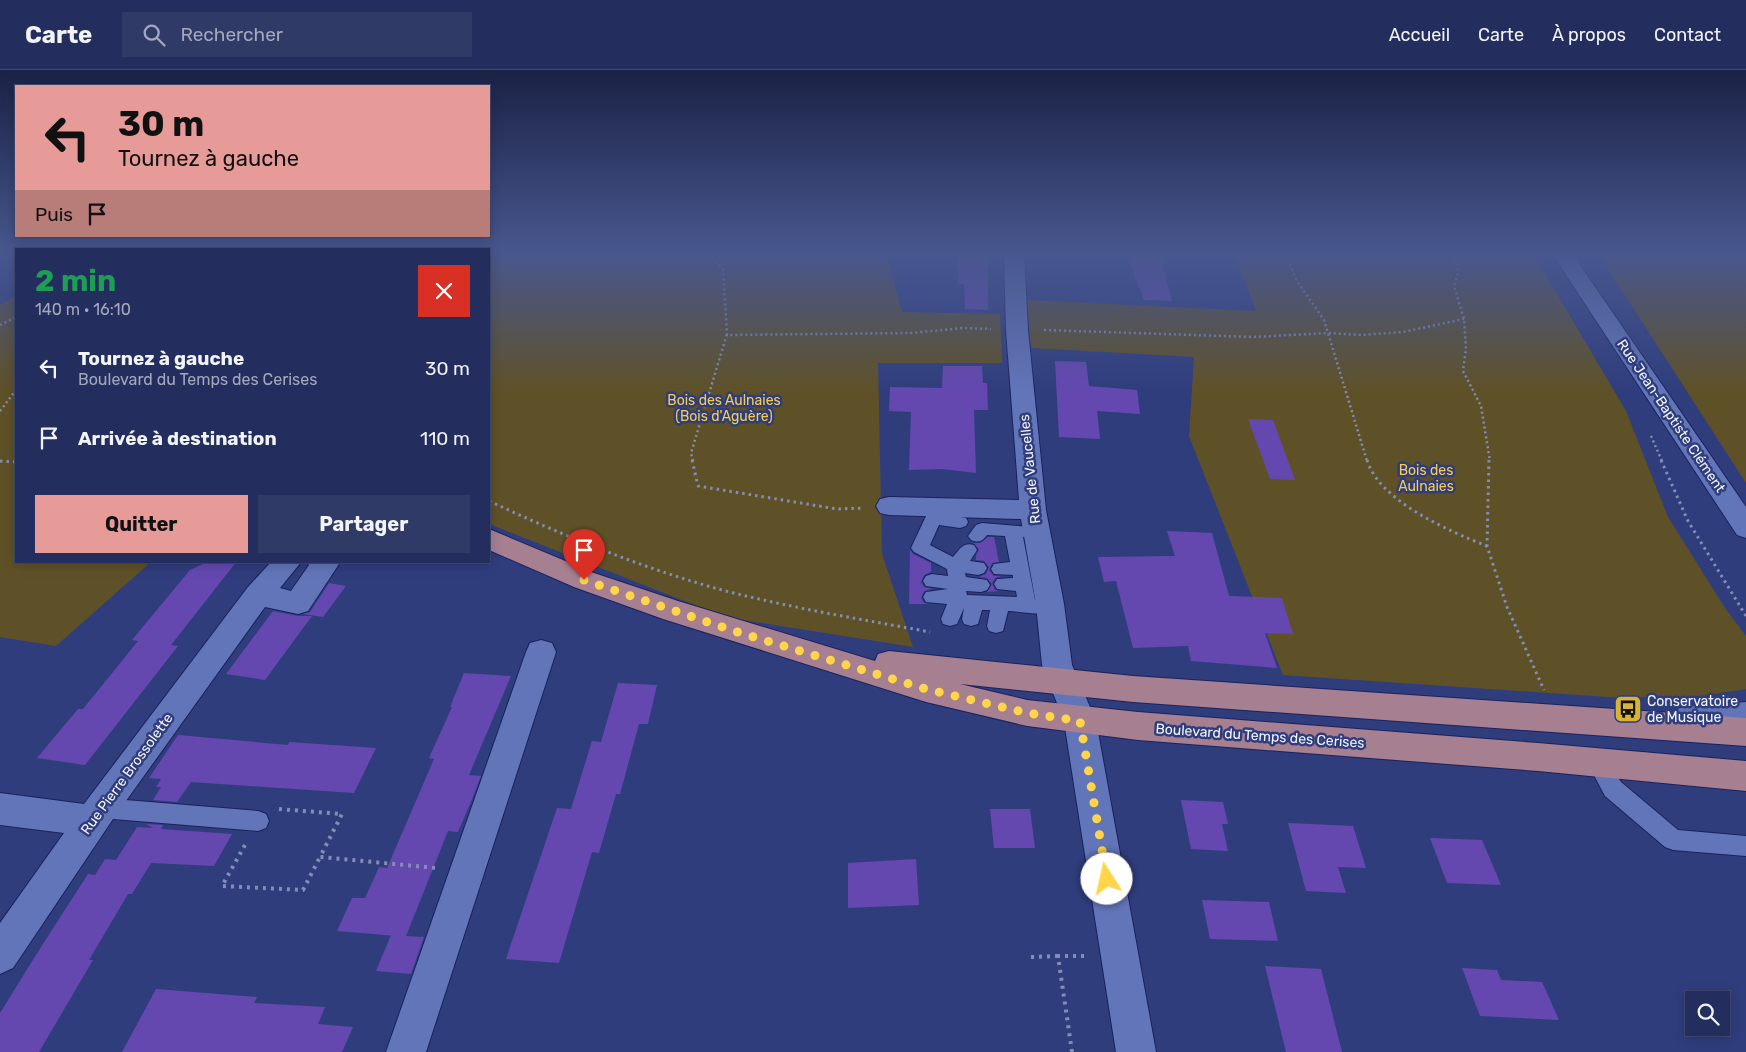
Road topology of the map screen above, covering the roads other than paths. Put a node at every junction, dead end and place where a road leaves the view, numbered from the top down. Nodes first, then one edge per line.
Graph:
1 (1016, 301) edge
2 (1594, 301) edge
3 (889, 506) road end
4 (1028, 524) junction
5 (1746, 528) edge
6 (490, 538) edge
7 (976, 538) junction
8 (286, 563) edge
9 (324, 563) edge
10 (1022, 576) junction
11 (979, 577) dead end
12 (1002, 577) dead end
13 (932, 589) dead end
14 (963, 594) junction
15 (258, 595) junction
16 (1000, 604) junction
17 (1027, 604) junction
18 (1052, 616) junction
19 (950, 619) dead end
20 (996, 626) dead end
21 (784, 645) junction
22 (542, 652) dead end
23 (1063, 682) junction
24 (1746, 715) edge
25 (1080, 721) junction
26 (1633, 725) junction
27 (1746, 732) edge
28 (1597, 762) junction
29 (1746, 776) edge
30 (0, 808) edge
31 (96, 815) junction
32 (258, 821) road end
33 (1746, 846) edge
34 (0, 955) edge
35 (406, 1052) edge
36 (1136, 1052) edge

1 - 4 street, Rue de Vaucelles
2 - 5 street, Rue Jean-Baptiste Clément
3 - 4 street
4 - 7 lane
4 - 10 lane
4 - 18 street, Rue de Vaucelles
6 - 21 main road, Boulevard du Temps des Cerises
7 - 14 lane
7 - 14 lane
8 - 15 street, Rue Pierre Brossolette
9 - 15 street
10 - 12 lane
10 - 17 lane
11 - 14 lane
13 - 14 lane
14 - 16 lane
14 - 19 lane
15 - 31 street, Rue Pierre Brossolette
16 - 17 lane
16 - 20 lane
17 - 18 lane
18 - 23 street, Rue de Vaucelles
21 - 23 main road, Boulevard du Temps des Cerises
21 - 25 main road, Boulevard du Temps des Cerises
22 - 35 street
23 - 25 street, Rue de Vaucelles
23 - 26 main road, Boulevard du Temps des Cerises
24 - 26 street
25 - 28 main road, Boulevard du Temps des Cerises
25 - 36 street
26 - 27 main road, Boulevard du Temps des Cerises
28 - 29 main road, Boulevard du Temps des Cerises
28 - 33 lane
30 - 31 street
31 - 32 lane
31 - 34 street, Rue Pierre Brossolette

